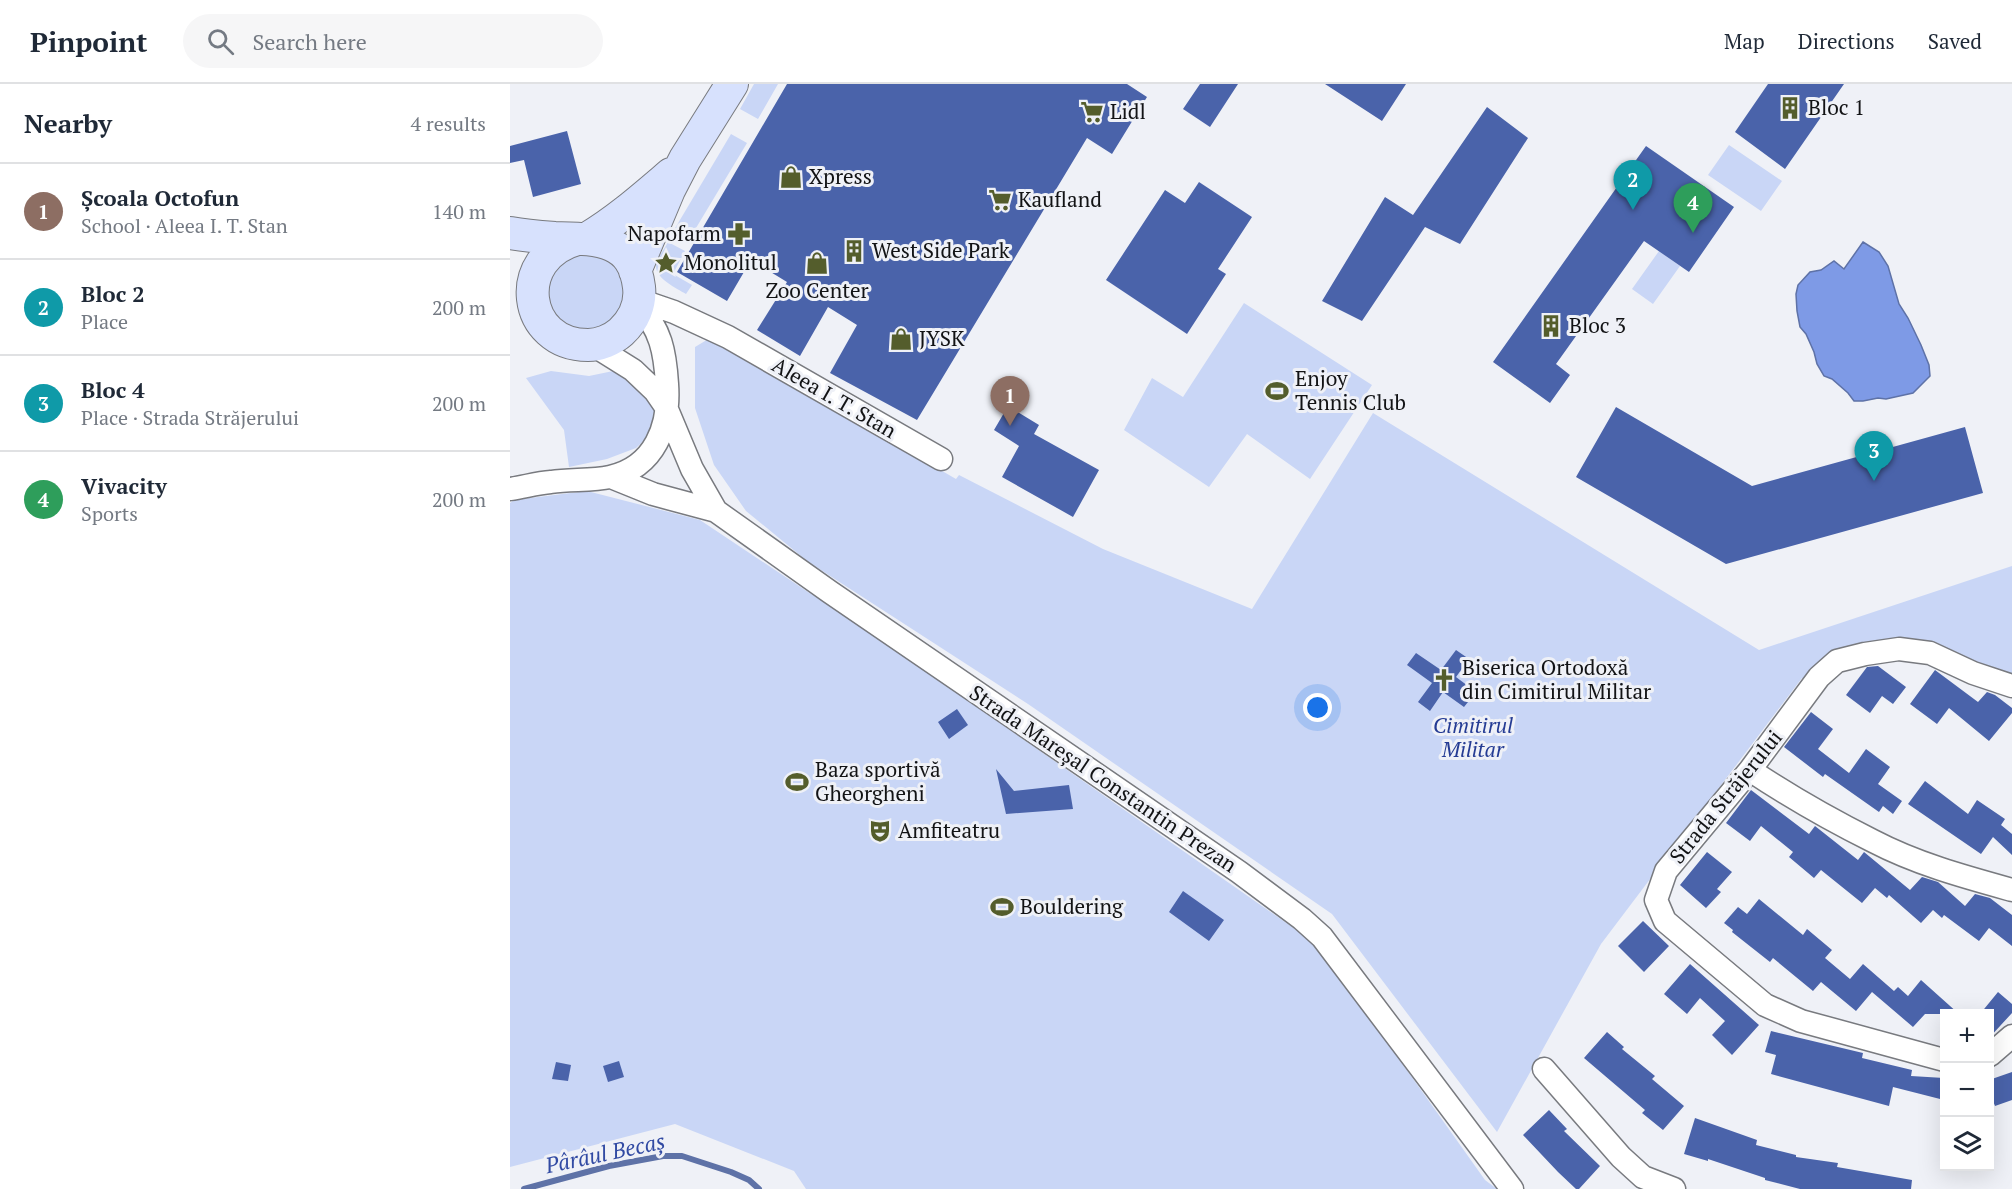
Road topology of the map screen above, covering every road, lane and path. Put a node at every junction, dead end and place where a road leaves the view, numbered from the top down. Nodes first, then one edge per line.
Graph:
1 (732, 84) edge
2 (683, 164) junction
3 (510, 233) edge
4 (582, 238) junction
5 (510, 272) edge
6 (638, 289) junction
7 (533, 301) junction
8 (593, 345) junction
9 (666, 407) junction
10 (941, 459) dead end
11 (611, 477) junction
12 (510, 489) edge
13 (716, 511) junction
14 (2012, 686) edge
15 (1750, 770) junction
16 (2012, 890) edge
17 (2012, 1036) edge
18 (1994, 1051) edge
19 (1940, 1059) edge
20 (1544, 1069) dead end
21 (1512, 1189) edge
22 (1674, 1189) edge

1 - 2 main road
2 - 4 main road
2 - 6 main road
3 - 4 main road
4 - 6 main road
4 - 7 main road
5 - 7 main road
6 - 8 main road
6 - 9 street, Strada Mareșal Constantin Prezan
6 - 10 street, Aleea I. T. Stan
7 - 8 main road
8 - 9 street, Strada Mareșal Constantin Prezan
9 - 11 street
9 - 13 street, Strada Mareșal Constantin Prezan
11 - 12 street
11 - 13 street
13 - 21 street, Strada Mareșal Constantin Prezan
14 - 15 street, Strada Străjerului
15 - 16 street
15 - 19 street, Strada Străjerului
17 - 18 street
20 - 22 street

